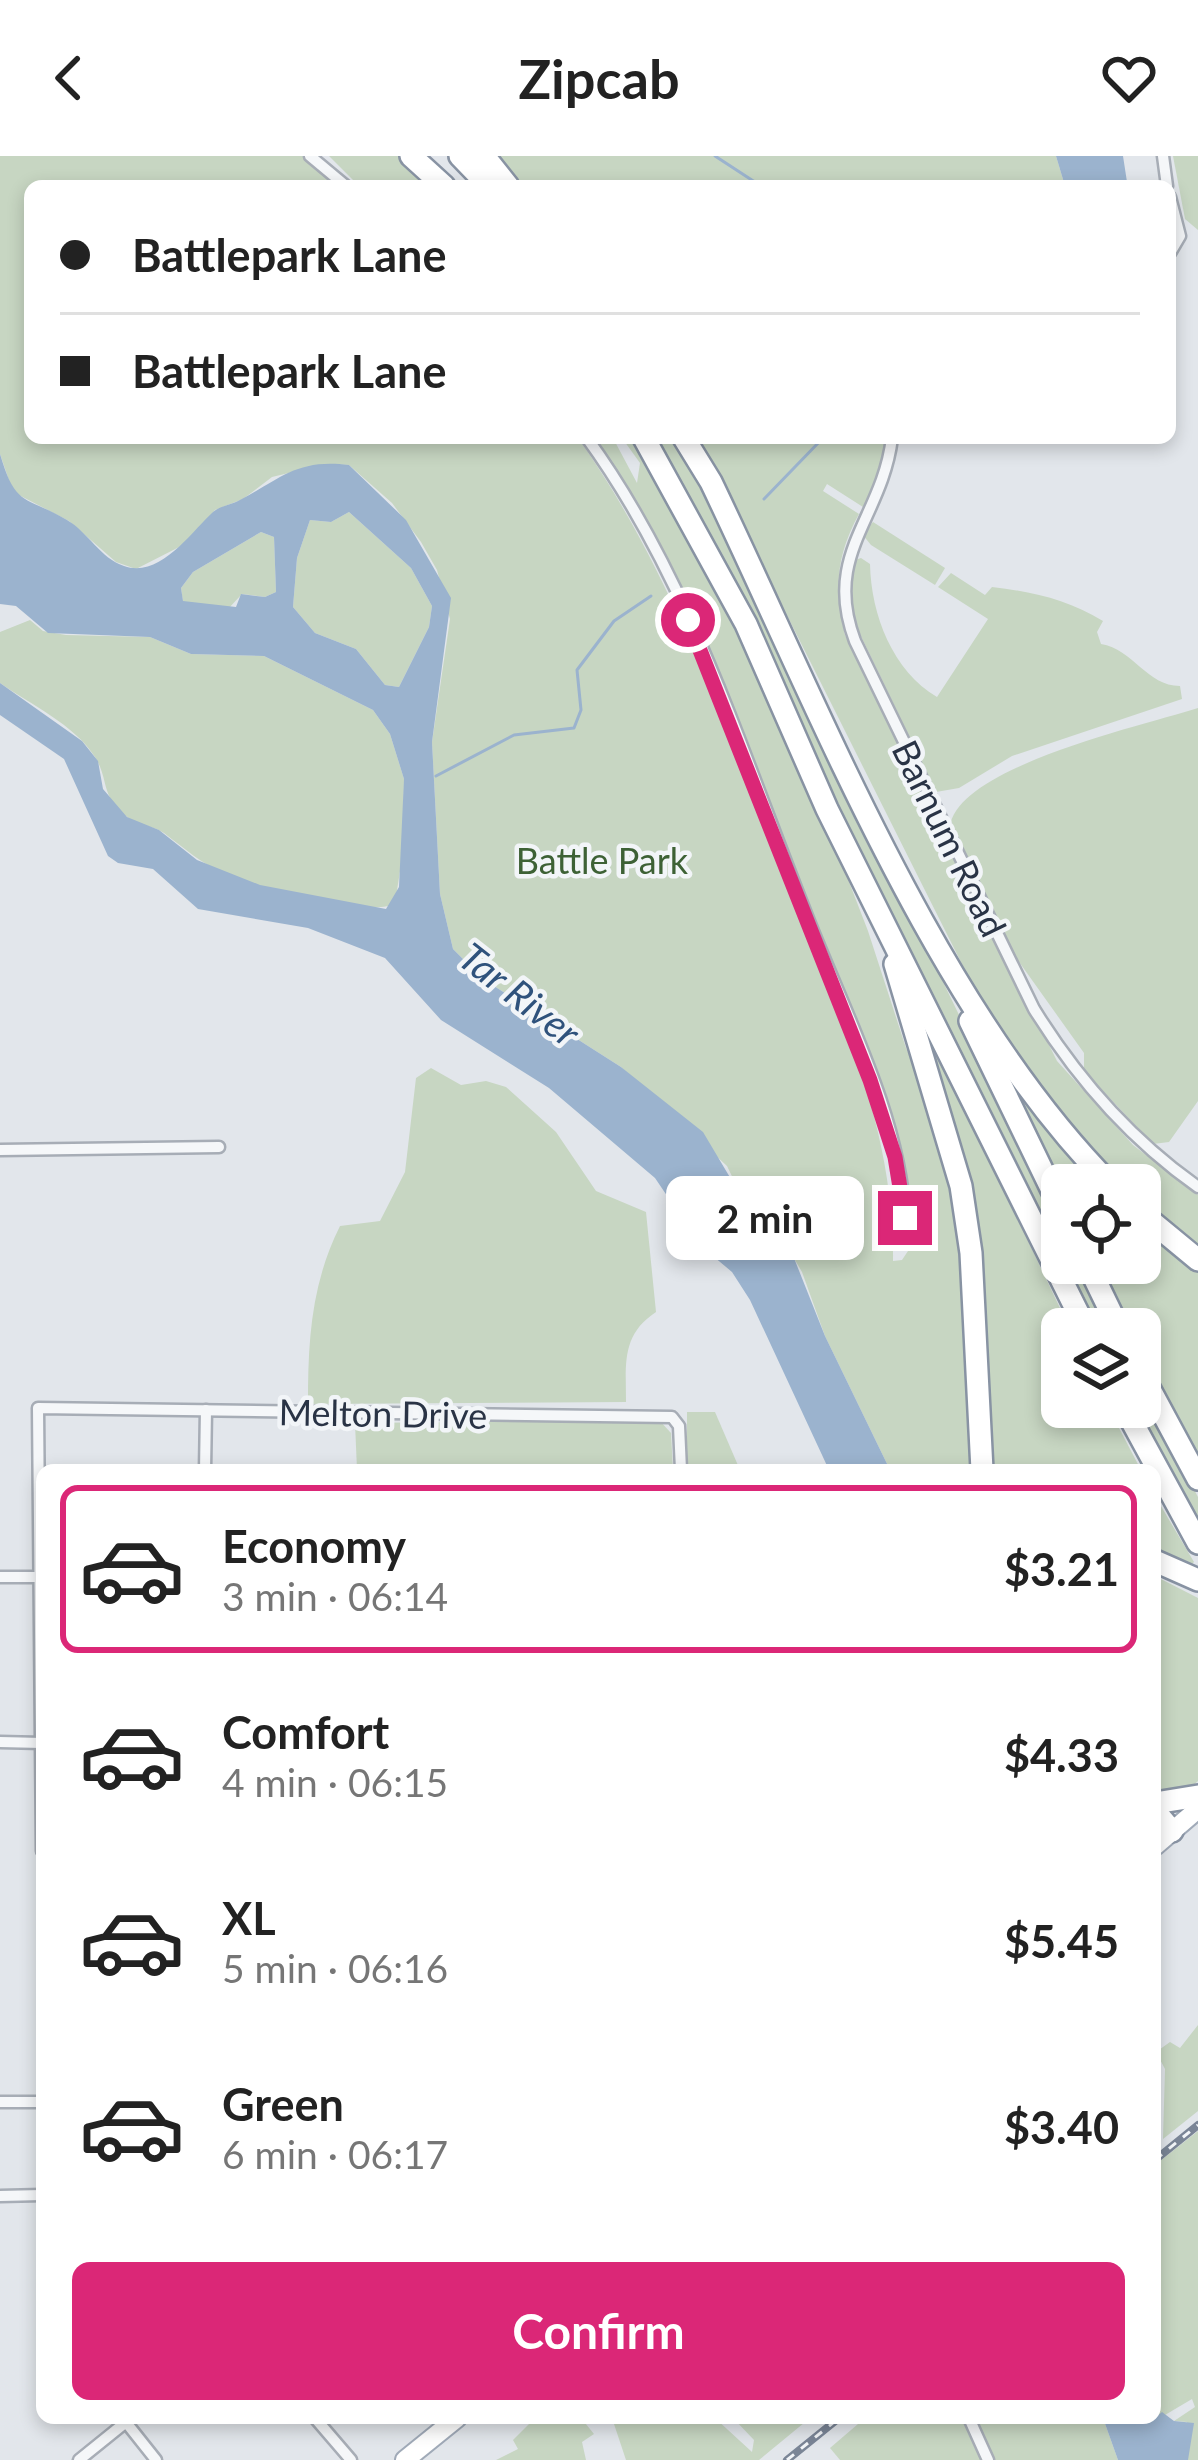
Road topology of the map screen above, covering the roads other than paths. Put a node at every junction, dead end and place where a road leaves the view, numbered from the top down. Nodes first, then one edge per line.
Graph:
1 (310, 156) edge
2 (412, 156) edge
3 (460, 156) edge
4 (484, 156) edge
5 (339, 180) edge
6 (438, 180) edge
7 (483, 180) edge
8 (503, 180) edge
9 (591, 444) edge
10 (647, 444) edge
11 (688, 444) edge
12 (891, 444) edge
13 (875, 901) junction
14 (929, 927) junction
15 (219, 1147) dead end
16 (0, 1150) edge
17 (1092, 1164) edge
18 (1041, 1166) edge
19 (1198, 1186) edge
20 (905, 1218) dead end
21 (1161, 1229) edge
22 (1198, 1259) edge
23 (1076, 1308) edge
24 (1161, 1410) edge
25 (206, 1411) junction
26 (1135, 1428) edge
27 (39, 1464) edge
28 (206, 1464) edge
29 (681, 1464) edge
30 (982, 1464) edge
31 (1155, 1464) edge
32 (1161, 1475) edge
33 (1198, 1480) edge
34 (1198, 1543) edge
35 (1161, 1564) edge
36 (0, 1576) edge
37 (36, 1576) edge
38 (1198, 1580) edge
39 (0, 1742) edge
40 (36, 1742) edge
41 (1198, 1796) edge
42 (1161, 1805) edge
43 (1198, 1809) edge
44 (1162, 1836) edge
45 (0, 2102) edge
46 (36, 2102) edge
47 (36, 2195) edge
48 (0, 2196) edge
49 (122, 2424) edge
50 (130, 2424) edge
51 (320, 2424) edge
52 (450, 2424) edge
53 (972, 2424) edge
54 (80, 2460) edge
55 (156, 2460) edge
56 (351, 2460) edge
57 (405, 2460) edge
58 (988, 2460) edge

1 - 5 street
2 - 6 highway
3 - 7 highway
4 - 8 highway
9 - 20 street
10 - 13 highway
11 - 14 highway
12 - 19 street, Barnum Road
13 - 23 highway
13 - 30 highway
14 - 17 highway
14 - 18 highway
15 - 16 street
21 - 22 highway
24 - 33 highway
25 - 27 street, Melton Drive
25 - 28 street
25 - 29 street, Melton Drive
26 - 31 highway
32 - 34 highway
35 - 38 highway
36 - 37 street
39 - 40 street
41 - 42 highway
43 - 44 main road
45 - 46 street
47 - 48 street
49 - 54 street
50 - 55 street
51 - 56 street
52 - 57 main road
53 - 58 street

